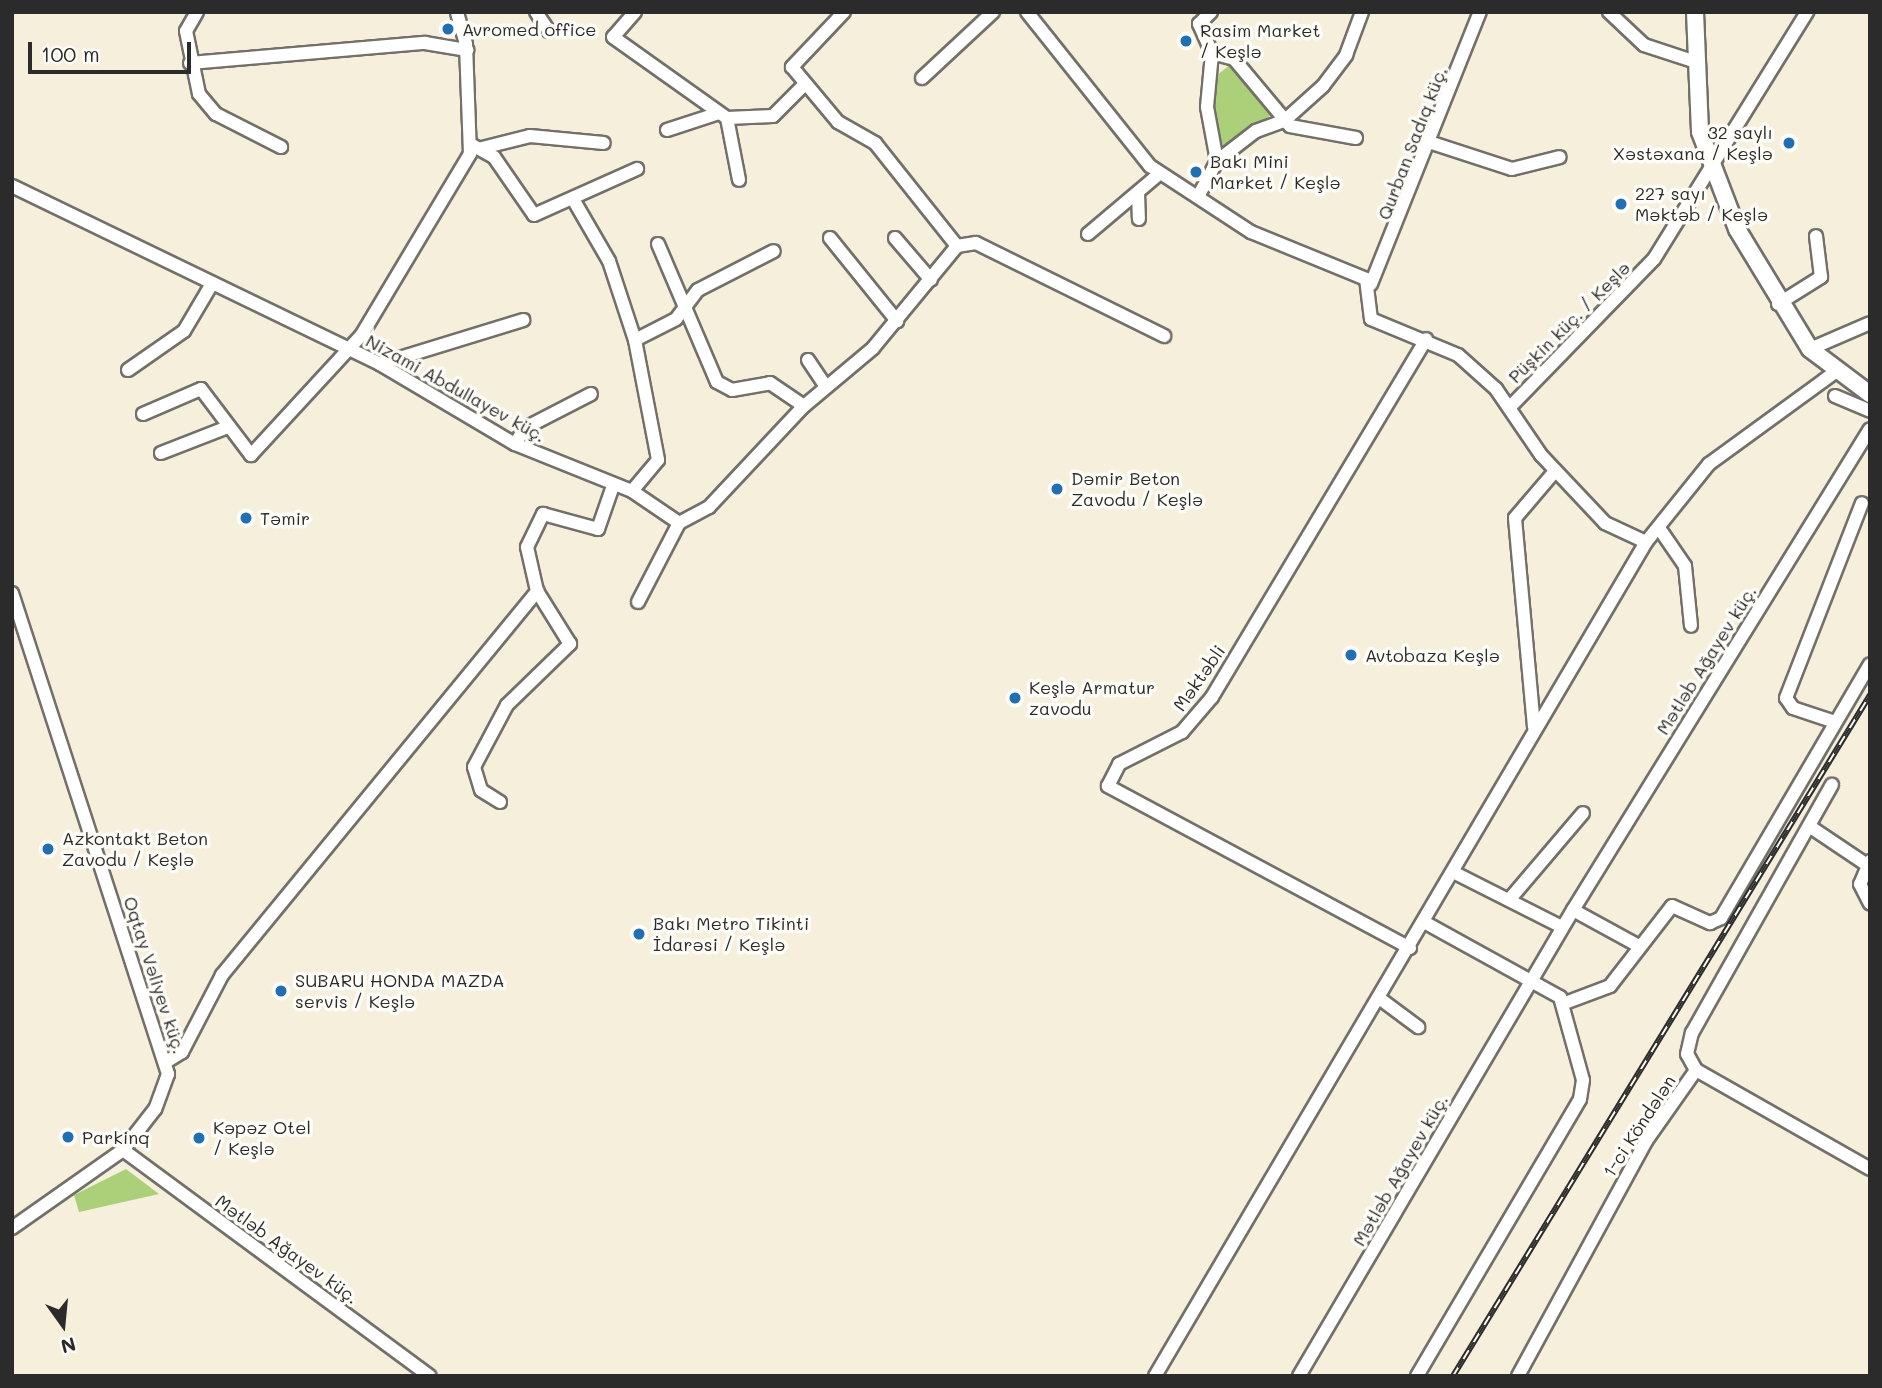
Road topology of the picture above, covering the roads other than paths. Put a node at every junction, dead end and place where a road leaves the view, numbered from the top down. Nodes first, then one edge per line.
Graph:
1 (198, 12) edge
2 (457, 12) edge
3 (536, 12) edge
4 (635, 12) edge
5 (844, 12) edge
6 (993, 12) edge
7 (1027, 12) edge
8 (1191, 12) edge
9 (1211, 12) edge
10 (1362, 12) edge
11 (1480, 12) edge
12 (1609, 12) edge
13 (1695, 12) edge
14 (1807, 12) edge
15 (1199, 24) junction
16 (549, 31) dead end
17 (467, 50) junction
18 (1212, 52) junction
19 (1696, 62) junction
20 (190, 63) junction
21 (922, 78) dead end
22 (803, 86) junction
23 (722, 116) junction
24 (1284, 121) junction
25 (667, 130) dead end
26 (1356, 138) dead end
27 (604, 143) dead end
28 (1432, 143) junction
29 (477, 146) junction
30 (281, 147) dead end
31 (1560, 157) dead end
32 (1217, 161) junction
33 (1710, 168) junction
34 (637, 169) dead end
35 (1159, 174) junction
36 (739, 180) dead end
37 (12, 186) edge
38 (1138, 193) junction
39 (1200, 193) junction
40 (573, 199) junction
41 (1139, 219) dead end
42 (1088, 234) dead end
43 (1816, 236) dead end
44 (830, 238) dead end
45 (895, 238) dead end
46 (658, 244) dead end
47 (957, 246) junction
48 (774, 251) dead end
49 (931, 280) junction
50 (1371, 284) junction
51 (210, 287) junction
52 (1779, 304) junction
53 (684, 309) junction
54 (523, 320) dead end
55 (897, 321) junction
56 (1870, 323) edge
57 (1164, 336) dead end
58 (1426, 339) junction
59 (635, 340) junction
60 (349, 349) junction
61 (1810, 349) junction
62 (808, 360) dead end
63 (380, 364) junction
64 (128, 370) dead end
65 (1835, 372) junction
66 (826, 387) junction
67 (591, 394) dead end
68 (1870, 394) edge
69 (1835, 396) dead end
70 (804, 406) junction
71 (1510, 406) junction
72 (1870, 411) edge
73 (143, 414) dead end
74 (228, 427) junction
75 (1870, 429) edge
76 (515, 444) junction
77 (161, 453) dead end
78 (1555, 471) junction
79 (613, 486) junction
80 (632, 491) junction
81 (1862, 503) dead end
82 (679, 523) junction
83 (1659, 528) junction
84 (1646, 542) junction
85 (537, 591) junction
86 (12, 593) edge
87 (638, 602) dead end
88 (1691, 626) dead end
89 (1870, 664) edge
90 (1835, 722) junction
91 (1534, 727) junction
92 (1832, 785) dead end
93 (500, 802) dead end
94 (1583, 813) dead end
95 (1809, 826) junction
96 (1868, 863) edge
97 (1453, 872) junction
98 (1509, 900) junction
99 (1870, 904) edge
100 (1573, 910) junction
101 (1424, 922) junction
102 (1562, 928) junction
103 (1639, 946) junction
104 (1409, 948) junction
105 (1531, 981) junction
106 (1379, 998) junction
107 (1564, 1003) junction
108 (1418, 1027) dead end
109 (166, 1062) junction
110 (1696, 1070) junction
111 (123, 1150) junction
112 (1870, 1169) edge
113 (12, 1228) edge
114 (430, 1376) edge
115 (1155, 1376) edge
116 (1299, 1376) edge
117 (1417, 1376) edge
118 (1518, 1376) edge

1 - 20 street
2 - 17 street
3 - 16 street
4 - 23 street
5 - 22 street
6 - 21 street
7 - 35 street
8 - 15 street
9 - 15 street
10 - 24 street
11 - 28 street, Qurban Sadıq küç.
12 - 19 street
13 - 19 street
14 - 33 street, Püşkin küç. / Keşlə
15 - 18 street
17 - 20 street
17 - 29 street
18 - 24 street
18 - 32 street
19 - 33 street
20 - 30 street
22 - 23 street
22 - 47 street
23 - 25 street
23 - 36 street
24 - 26 street
24 - 32 street
27 - 29 street
28 - 31 street
28 - 50 street, Qurban Sadıq küç.
29 - 40 street
29 - 60 street, Nizami Abdullayev küç.
32 - 39 street
33 - 52 street
33 - 71 street, Püşkin küç. / Keşlə
34 - 40 street
35 - 38 street
35 - 39 street
37 - 51 street, Nizami Abdullayev küç.
38 - 41 street
38 - 42 street
39 - 50 street
40 - 59 street
43 - 52 street
44 - 55 street
45 - 49 street
46 - 53 street
47 - 49 street
47 - 57 street
48 - 53 street
49 - 55 street
50 - 58 street
51 - 60 street, Nizami Abdullayev küç.
51 - 64 street
52 - 61 street
53 - 59 street
53 - 70 street
54 - 63 street
55 - 66 street
56 - 61 street
58 - 71 street
58 - 104 street, Məktəbli
59 - 80 street
60 - 63 street, Nizami Abdullayev küç.
60 - 74 street
61 - 65 street
62 - 66 street
63 - 76 street, Nizami Abdullayev küç.
65 - 68 street
65 - 83 street
66 - 70 street
67 - 76 street
69 - 72 street
70 - 82 street
71 - 78 street
73 - 74 street
74 - 77 street
75 - 100 street, Mətləb Ağayev küç.
76 - 79 street, Nizami Abdullayev küç.
78 - 84 street
78 - 91 street
79 - 80 street, Nizami Abdullayev küç.
79 - 85 street
80 - 82 street, Nizami Abdullayev küç.
81 - 90 street
82 - 87 street
83 - 84 street
83 - 88 street, Mətləb Ağayev küç.
84 - 91 street
85 - 93 street
85 - 109 street
86 - 109 street, Oqtay Vəliyev küç.
89 - 90 street
90 - 103 street
91 - 97 street
92 - 95 street, 1-ci Köndələn
94 - 98 street
95 - 96 street
95 - 110 street, 1-ci Köndələn
96 - 99 street
97 - 98 street
97 - 101 street
98 - 102 street
100 - 102 street, Mətləb Ağayev küç.
100 - 103 street
101 - 104 street
101 - 105 street
102 - 105 street, Mətləb Ağayev küç.
103 - 107 street
104 - 106 street
105 - 107 street
105 - 116 street, Mətləb Ağayev küç.
106 - 108 street
106 - 115 street
107 - 117 street
109 - 111 street, Oqtay Vəliyev küç.
110 - 112 street
110 - 118 street, 1-ci Köndələn
111 - 113 street, Oqtay Vəliyev küç.
111 - 114 street, Mətləb Ağayev küç.

